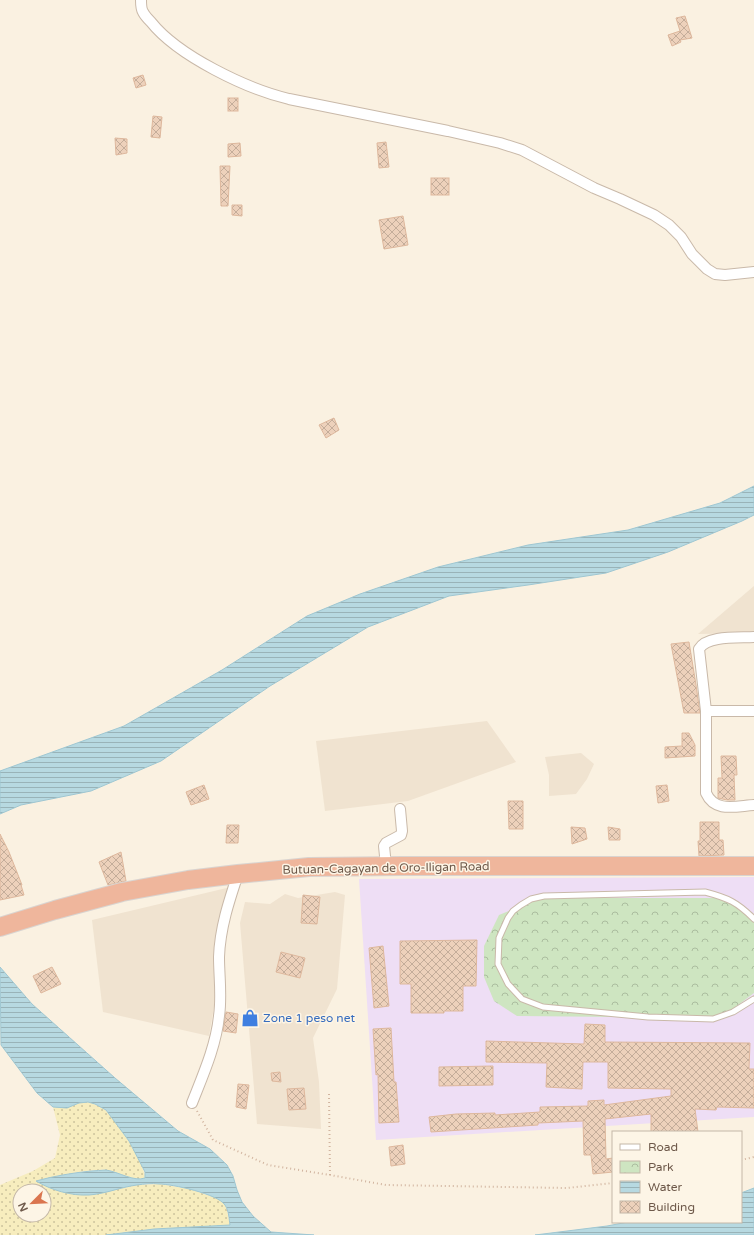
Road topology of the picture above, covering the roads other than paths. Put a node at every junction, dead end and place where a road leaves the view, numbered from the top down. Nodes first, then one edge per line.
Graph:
1 (140, 0) edge
2 (754, 272) edge
3 (754, 637) edge
4 (706, 711) junction
5 (754, 711) edge
6 (754, 805) edge
7 (400, 808) dead end
8 (386, 866) junction
9 (754, 866) edge
10 (238, 874) junction
11 (754, 919) edge
12 (0, 926) edge
13 (754, 999) edge
14 (192, 1103) road end

1 - 2 street
3 - 4 street
4 - 5 street
4 - 6 street
7 - 8 street
8 - 9 highway, Butuan-Cagayan de Oro-Iligan Road
8 - 10 highway, Butuan-Cagayan de Oro-Iligan Road
10 - 12 highway, Butuan-Cagayan de Oro-Iligan Road
10 - 14 street
11 - 13 lane

